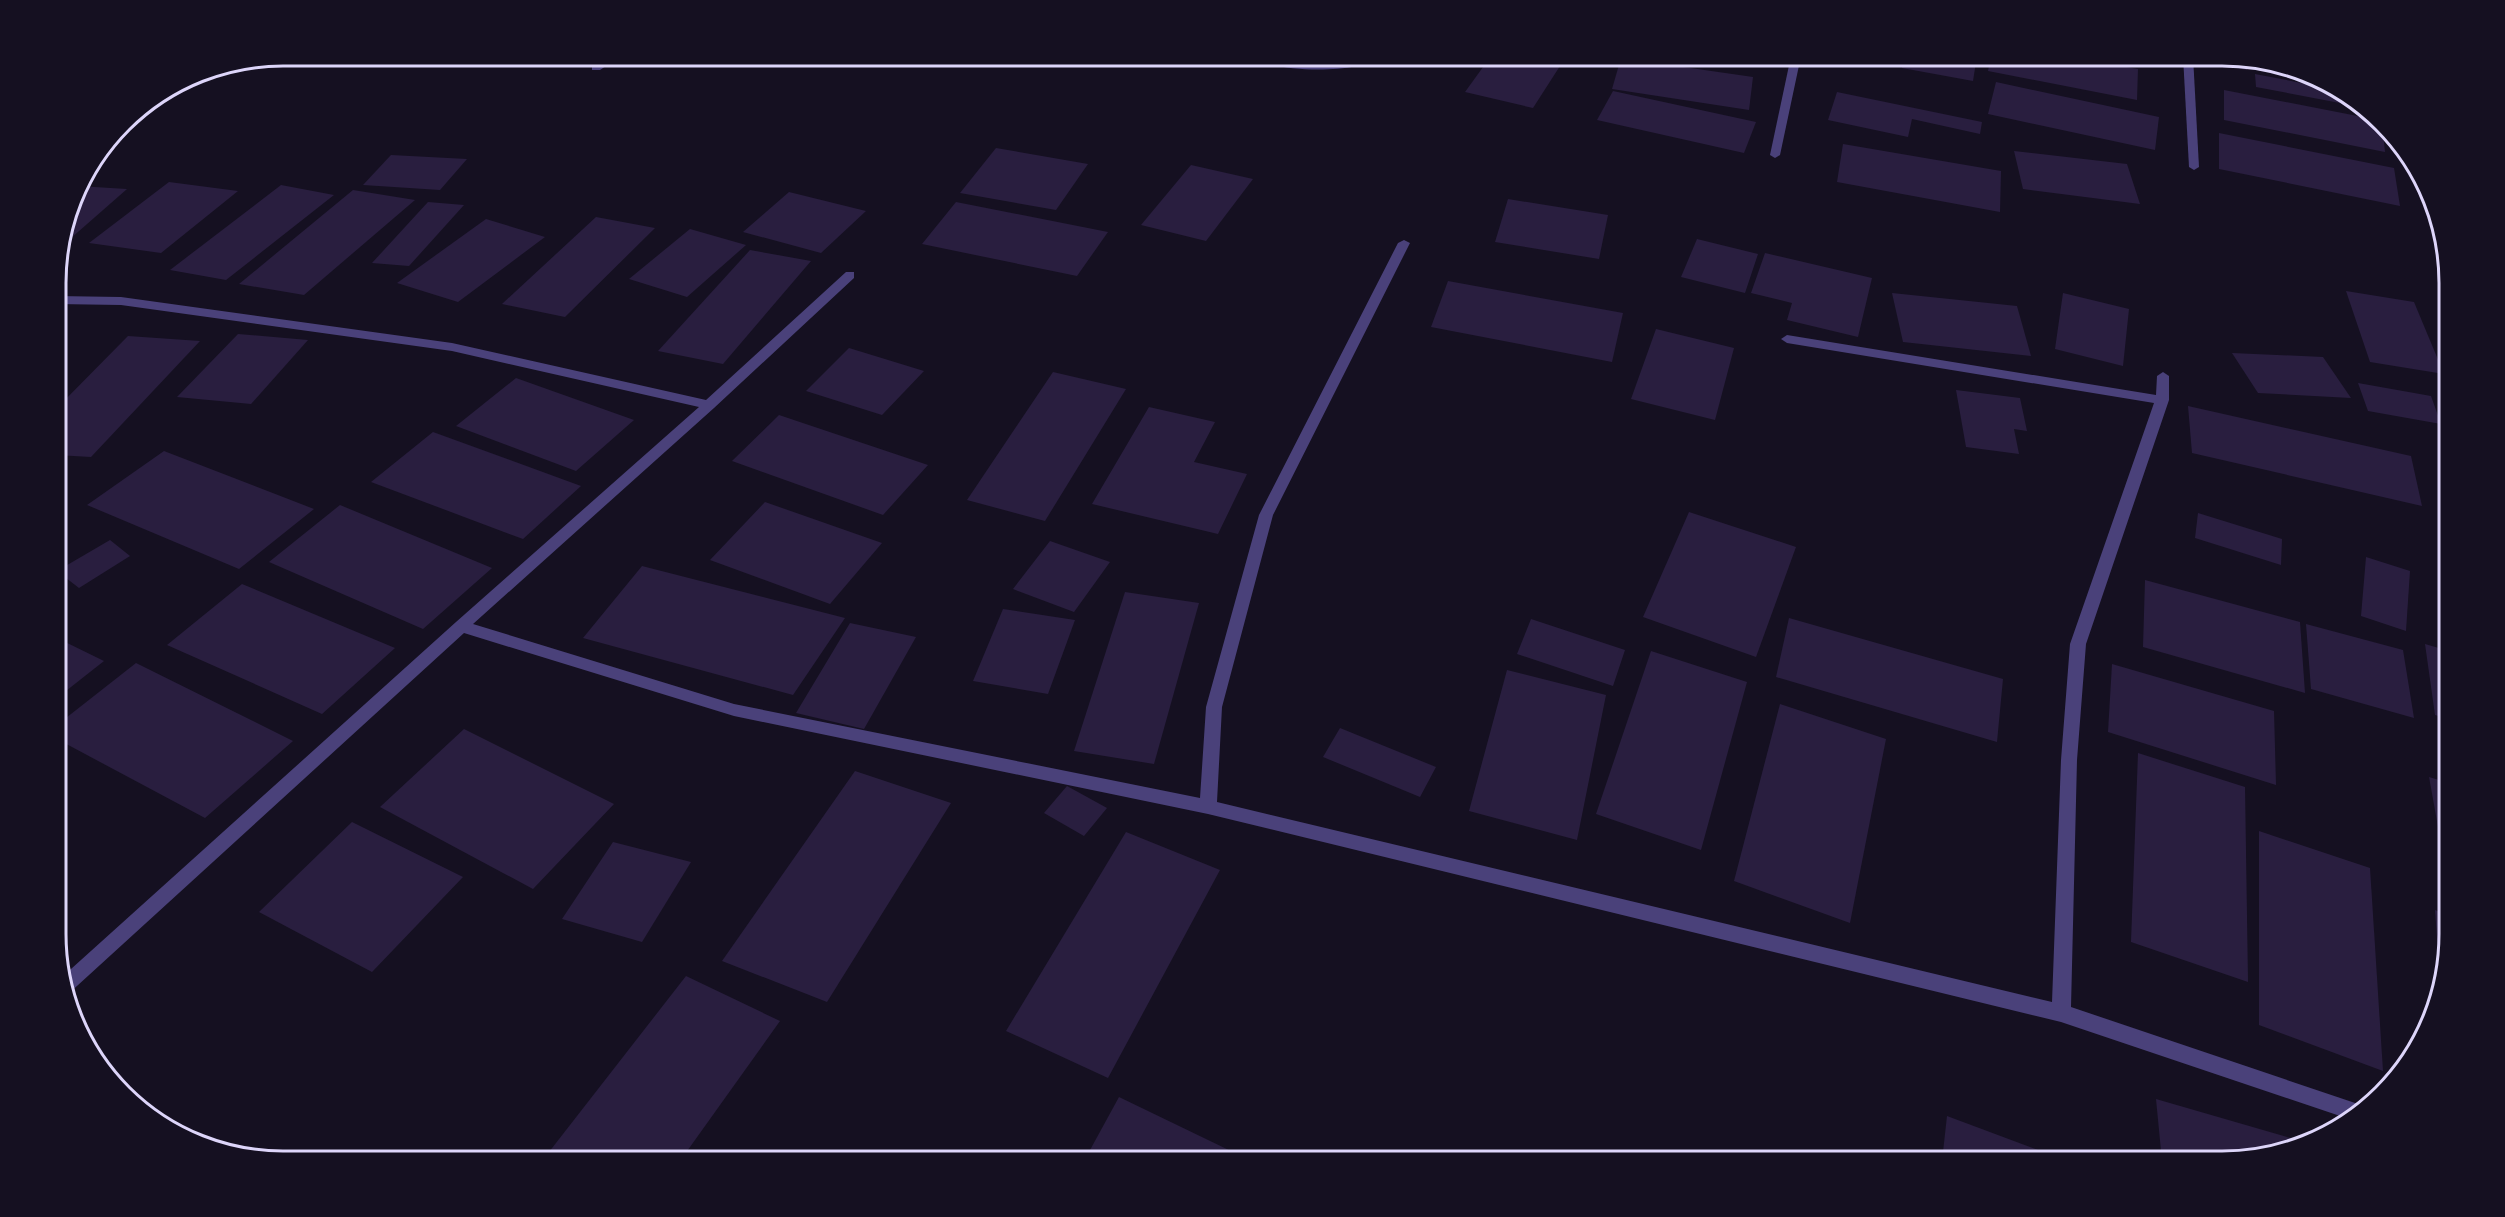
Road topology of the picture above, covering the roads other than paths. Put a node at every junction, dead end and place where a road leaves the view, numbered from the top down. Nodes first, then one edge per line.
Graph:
1 (599, 66) edge
2 (1301, 66) edge
3 (1336, 66) edge
4 (1794, 66) edge
5 (2189, 66) edge
6 (596, 68) dead end
7 (1775, 155) dead end
8 (2194, 167) dead end
9 (1404, 243) dead end
10 (850, 275) dead end
11 (66, 300) edge
12 (1787, 339) dead end
13 (2163, 376) dead end
14 (2162, 400) junction
15 (709, 405) junction
16 (461, 626) junction
17 (1208, 807) junction
18 (71, 981) edge
19 (2061, 1013) junction
20 (2349, 1109) edge

1 - 6 street
2 - 3 street
4 - 7 street
5 - 8 street
9 - 17 street
10 - 15 street
11 - 15 street
12 - 14 street
13 - 14 street
14 - 19 street
15 - 16 street
16 - 17 street
16 - 18 street
17 - 19 street
19 - 20 street

